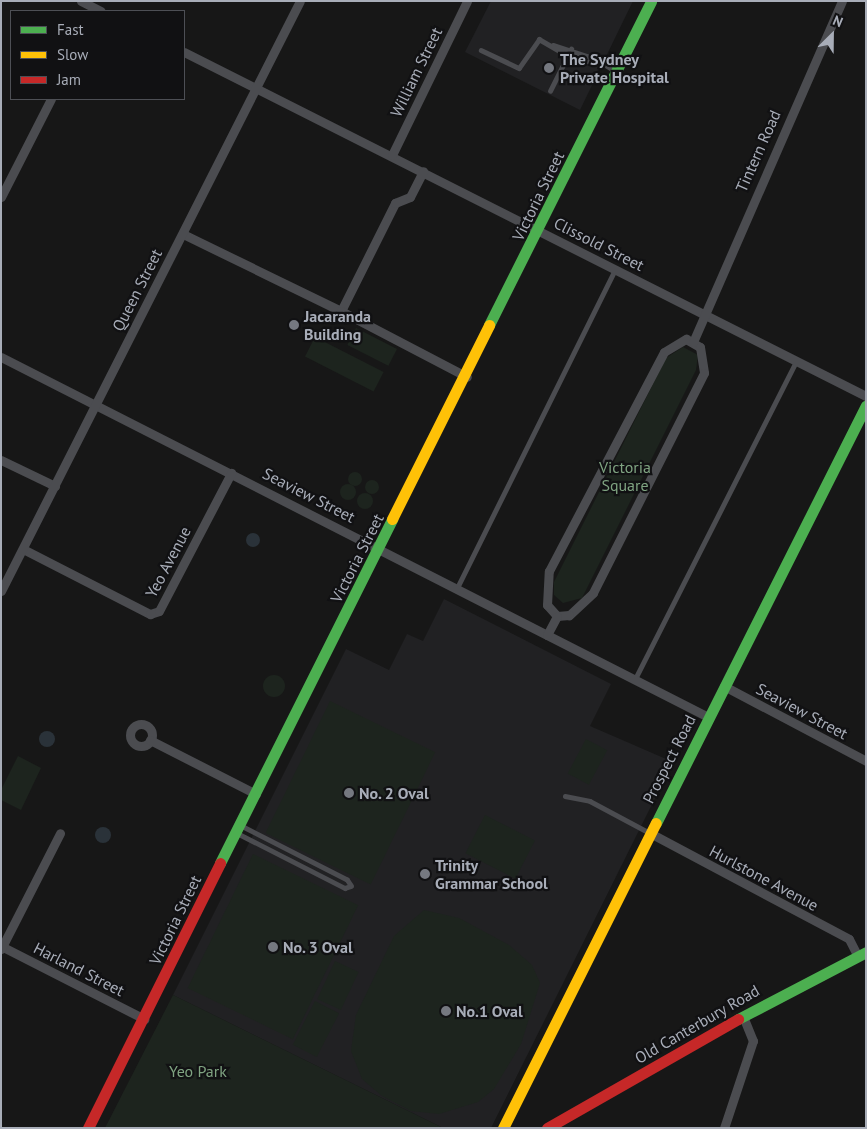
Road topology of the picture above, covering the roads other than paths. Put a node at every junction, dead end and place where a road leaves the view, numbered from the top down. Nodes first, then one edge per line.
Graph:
1 (80, 1) edge
2 (300, 1) edge
3 (467, 1) edge
4 (651, 1) edge
5 (842, 1) edge
6 (95, 10) edge
7 (553, 45) junction
8 (571, 49) junction
9 (481, 50) dead end
10 (185, 52) edge
11 (567, 56) junction
12 (599, 63) junction
13 (616, 72) junction
14 (256, 87) junction
15 (550, 91) dead end
16 (50, 100) edge
17 (392, 156) junction
18 (423, 171) junction
19 (1, 198) edge
20 (539, 230) junction
21 (182, 234) junction
22 (615, 270) junction
23 (341, 311) junction
24 (706, 315) junction
25 (693, 342) junction
26 (1, 357) edge
27 (796, 362) junction
28 (467, 377) junction
29 (866, 396) edge
30 (96, 405) junction
31 (866, 406) edge
32 (1, 460) edge
33 (232, 473) junction
34 (55, 486) junction
35 (380, 548) junction
36 (23, 549) junction
37 (457, 588) junction
38 (1, 591) edge
39 (557, 616) junction
40 (547, 635) junction
41 (635, 680) junction
42 (724, 686) junction
43 (708, 717) junction
44 (150, 740) dead end
45 (865, 759) edge
46 (256, 794) junction
47 (565, 796) dead end
48 (239, 829) junction
49 (60, 833) dead end
50 (650, 833) junction
51 (2, 947) edge
52 (861, 953) edge
53 (743, 1016) junction
54 (144, 1019) junction
55 (88, 1128) edge
56 (503, 1128) edge
57 (547, 1128) edge
58 (724, 1128) edge

1 - 6 street
2 - 14 street, Queen Street
3 - 17 street, William Street
4 - 13 street, Victoria Street
5 - 24 street, Tintern Road
7 - 8 lane
7 - 9 lane
7 - 11 lane
8 - 11 lane
8 - 12 lane
10 - 14 street, Clissold Street
11 - 12 lane
11 - 15 lane
12 - 13 lane
13 - 20 street, Victoria Street
14 - 17 street, Clissold Street
14 - 21 street, Queen Street
16 - 19 street
17 - 18 street, Clissold Street
18 - 20 street, Clissold Street
18 - 23 street
20 - 22 street, Clissold Street
20 - 28 street, Victoria Street
21 - 23 street
21 - 30 street, Queen Street
22 - 24 street, Clissold Street
22 - 37 lane
23 - 28 street
24 - 25 street
24 - 27 street, Clissold Street
25 - 39 street
25 - 39 street
26 - 30 street, Seaview Street
27 - 29 street, Clissold Street
27 - 41 lane
28 - 35 street, Victoria Street
30 - 33 street, Seaview Street
30 - 34 street, Queen Street
31 - 42 street, Prospect Road
32 - 34 street
33 - 35 street, Seaview Street
33 - 36 street, Yeo Avenue
34 - 36 street, Queen Street
35 - 37 street, Seaview Street
35 - 46 street, Victoria Street
36 - 38 street, Queen Street
37 - 40 street, Seaview Street
39 - 40 street
40 - 41 street, Seaview Street
41 - 43 street, Seaview Street
42 - 43 street, Prospect Road
42 - 45 street, Seaview Street
43 - 50 street, Prospect Road
44 - 46 street
46 - 48 street, Victoria Street
47 - 50 lane
48 - 48 lane
48 - 54 street, Victoria Street
49 - 51 street
50 - 52 street, Hurlstone Avenue
50 - 56 street, Prospect Road
51 - 54 street, Harland Street
52 - 53 street, Old Canterbury Road
53 - 57 street, Old Canterbury Road
53 - 58 street
54 - 55 street, Victoria Street

